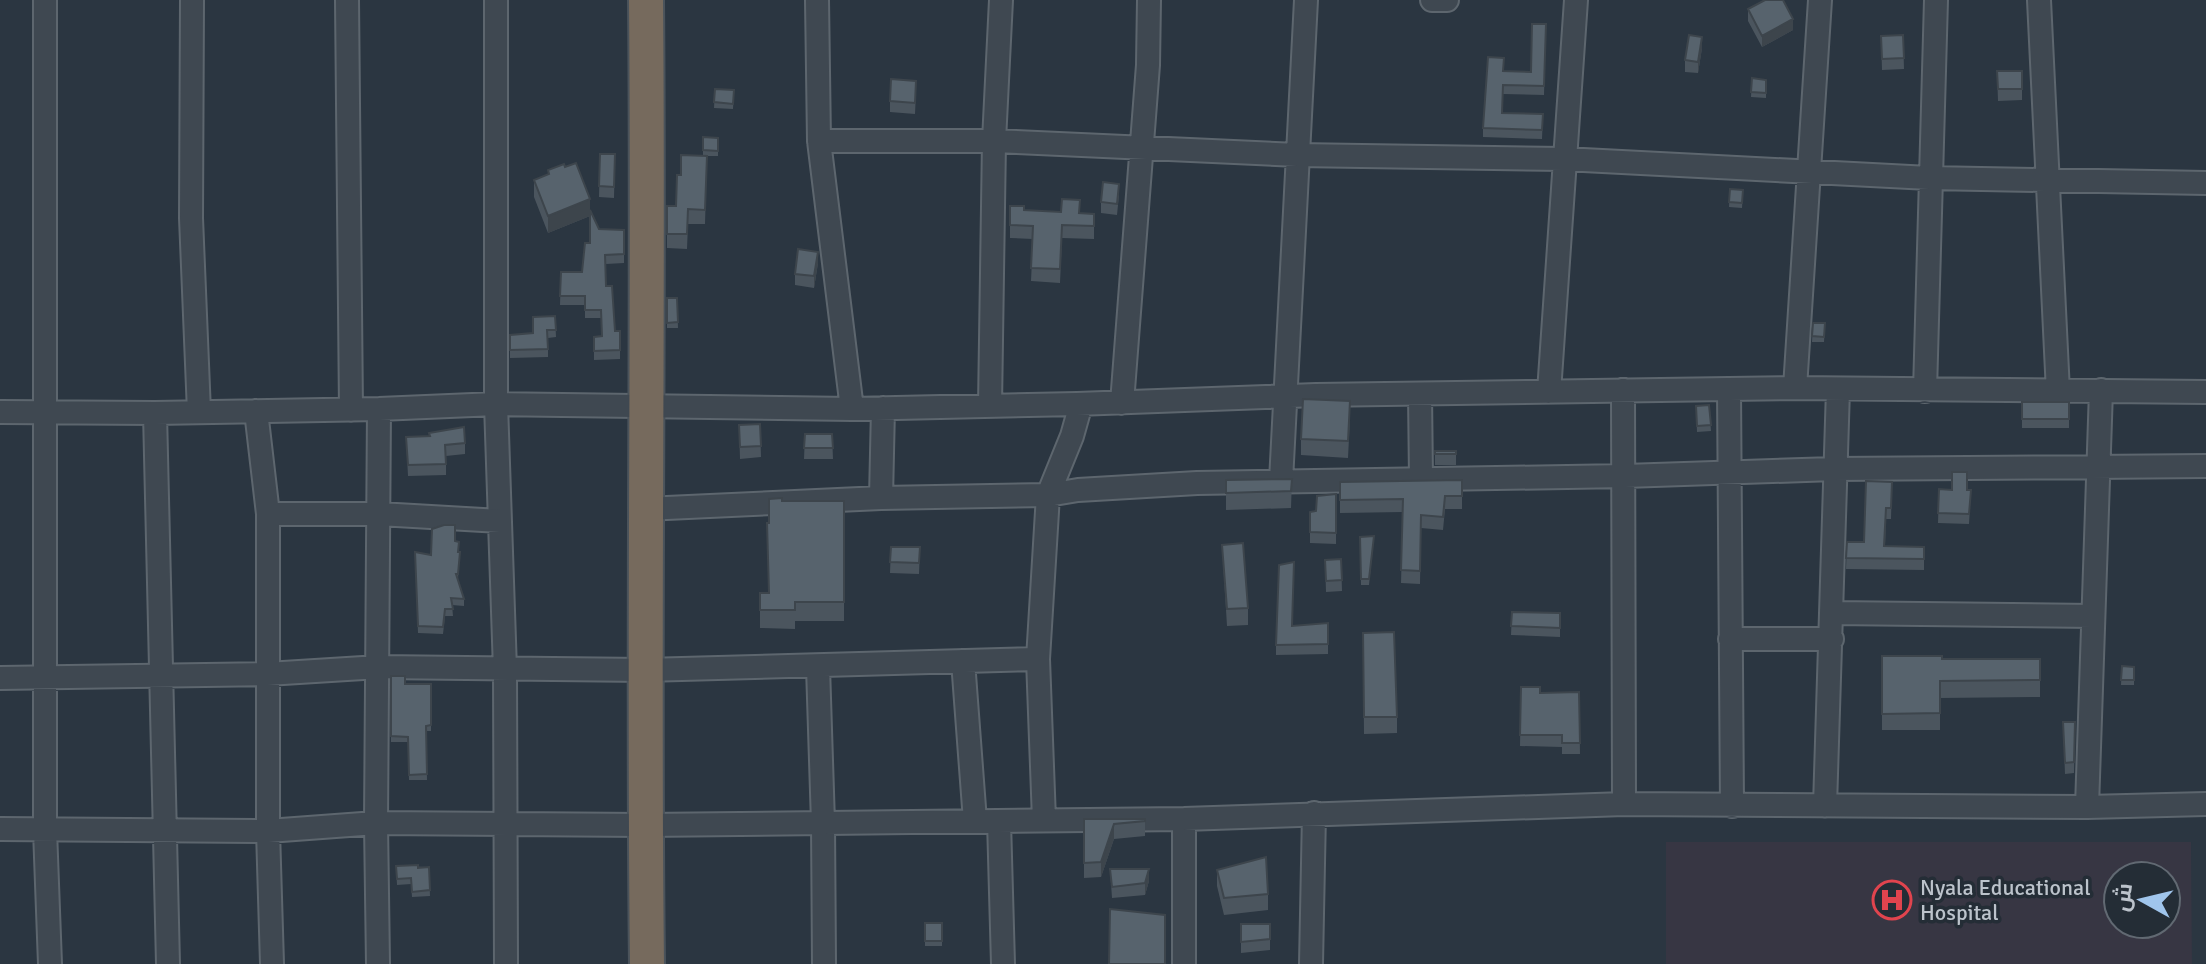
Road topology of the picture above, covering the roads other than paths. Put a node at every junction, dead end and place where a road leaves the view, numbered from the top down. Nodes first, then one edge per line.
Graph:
1 (45, 0) edge
2 (192, 0) edge
3 (347, 0) edge
4 (496, 0) edge
5 (646, 0) edge
6 (817, 0) edge
7 (1001, 0) edge
8 (1149, 0) edge
9 (1306, 0) edge
10 (1435, 0) edge
11 (1447, 0) edge
12 (1576, 0) edge
13 (1820, 0) edge
14 (1936, 0) edge
15 (2039, 0) edge
16 (819, 141) junction
17 (994, 141) junction
18 (1141, 148) junction
19 (1297, 155) junction
20 (1564, 159) junction
21 (1808, 173) junction
22 (1929, 178) junction
23 (2047, 182) junction
24 (2206, 183) edge
25 (1795, 388) junction
26 (1729, 389) junction
27 (1838, 389) junction
28 (1623, 390) junction
29 (2101, 390) junction
30 (1925, 391) junction
31 (1549, 392) junction
32 (2058, 392) junction
33 (2206, 392) edge
34 (1420, 394) junction
35 (1284, 398) junction
36 (1122, 403) junction
37 (496, 404) junction
38 (1081, 404) junction
39 (648, 405) junction
40 (990, 406) junction
41 (883, 408) junction
42 (379, 409) junction
43 (852, 409) junction
44 (351, 410) junction
45 (256, 411) junction
46 (0, 412) edge
47 (44, 412) junction
48 (199, 412) junction
49 (155, 413) junction
50 (2098, 465) junction
51 (2206, 466) edge
52 (1834, 469) junction
53 (1728, 472) junction
54 (1625, 476) junction
55 (1421, 479) junction
56 (1281, 481) junction
57 (1048, 495) junction
58 (881, 498) junction
59 (645, 509) junction
60 (268, 514) junction
61 (379, 514) junction
62 (500, 521) junction
63 (1833, 613) junction
64 (2093, 616) junction
65 (1730, 639) junction
66 (1832, 639) junction
67 (1038, 659) junction
68 (963, 661) junction
69 (379, 667) junction
70 (818, 667) junction
71 (505, 670) junction
72 (645, 670) junction
73 (162, 674) junction
74 (267, 674) junction
75 (45, 677) junction
76 (0, 678) edge
77 (1624, 804) junction
78 (2206, 804) edge
79 (1732, 806) junction
80 (1825, 806) junction
81 (2087, 807) junction
82 (1314, 813) junction
83 (1184, 819) junction
84 (1044, 820) junction
85 (975, 821) junction
86 (999, 821) junction
87 (376, 823) junction
88 (823, 823) junction
89 (506, 824) junction
90 (645, 825) junction
91 (0, 829) edge
92 (45, 830) junction
93 (166, 830) junction
94 (268, 831) junction
95 (50, 964) edge
96 (168, 964) edge
97 (272, 964) edge
98 (378, 964) edge
99 (506, 964) edge
100 (647, 964) edge
101 (824, 964) edge
102 (1003, 964) edge
103 (1184, 964) edge
104 (1311, 964) edge

1 - 47 street
2 - 48 street
3 - 44 street
4 - 37 street
5 - 39 highway
6 - 16 street
7 - 17 street
8 - 18 street
9 - 19 street
10 - 11 street
12 - 20 street
13 - 21 street
14 - 22 street
15 - 23 street
16 - 17 street
16 - 43 street
17 - 18 street
17 - 40 street
18 - 19 street
18 - 36 street
19 - 20 street
19 - 35 street
20 - 21 street
20 - 31 street
21 - 22 street
21 - 25 street
22 - 23 street
22 - 30 street
23 - 24 street
23 - 32 street
25 - 26 street
25 - 27 street
26 - 28 street
26 - 53 street
27 - 30 street
27 - 52 street
28 - 31 street
28 - 54 street
29 - 32 street
29 - 33 street
29 - 50 street
30 - 32 street
31 - 34 street
34 - 35 street
34 - 55 street
35 - 36 street
35 - 56 street
36 - 38 street
37 - 39 street
37 - 42 street
37 - 62 street
38 - 40 street
38 - 57 street
39 - 43 street
39 - 59 highway
40 - 41 street
41 - 43 street
41 - 58 street
42 - 44 street
42 - 61 street
44 - 45 street
45 - 48 street
45 - 60 street
46 - 47 street
47 - 49 street
47 - 75 street
48 - 49 street
49 - 73 street
50 - 51 street
50 - 52 street
50 - 64 street
52 - 53 street
52 - 63 street
53 - 54 street
53 - 65 street
54 - 55 street
54 - 77 street
55 - 56 street
56 - 57 street
57 - 58 street
57 - 67 street
58 - 59 street
59 - 72 highway
60 - 61 street
60 - 74 street
61 - 62 street
61 - 69 street
62 - 71 street
63 - 64 street
63 - 66 street
64 - 81 street
65 - 66 street
65 - 79 street
66 - 80 street
67 - 68 street
67 - 84 street
68 - 70 street
68 - 85 street
69 - 71 street
69 - 74 street
69 - 87 street
70 - 72 street
70 - 88 street
71 - 72 street
71 - 89 street
72 - 90 highway
73 - 74 street
73 - 75 street
73 - 93 street
74 - 94 street
75 - 76 street
75 - 92 street
77 - 79 street
77 - 82 street
78 - 81 street
79 - 80 street
80 - 81 street
82 - 83 street
82 - 104 street
83 - 84 street
83 - 103 street
84 - 86 street
85 - 86 street
85 - 88 street
86 - 102 street
87 - 89 street
87 - 94 street
87 - 98 street
88 - 90 street
88 - 101 street
89 - 90 street
89 - 99 street
90 - 100 highway
91 - 92 street
92 - 93 street
92 - 95 street
93 - 94 street
93 - 96 street
94 - 97 street

